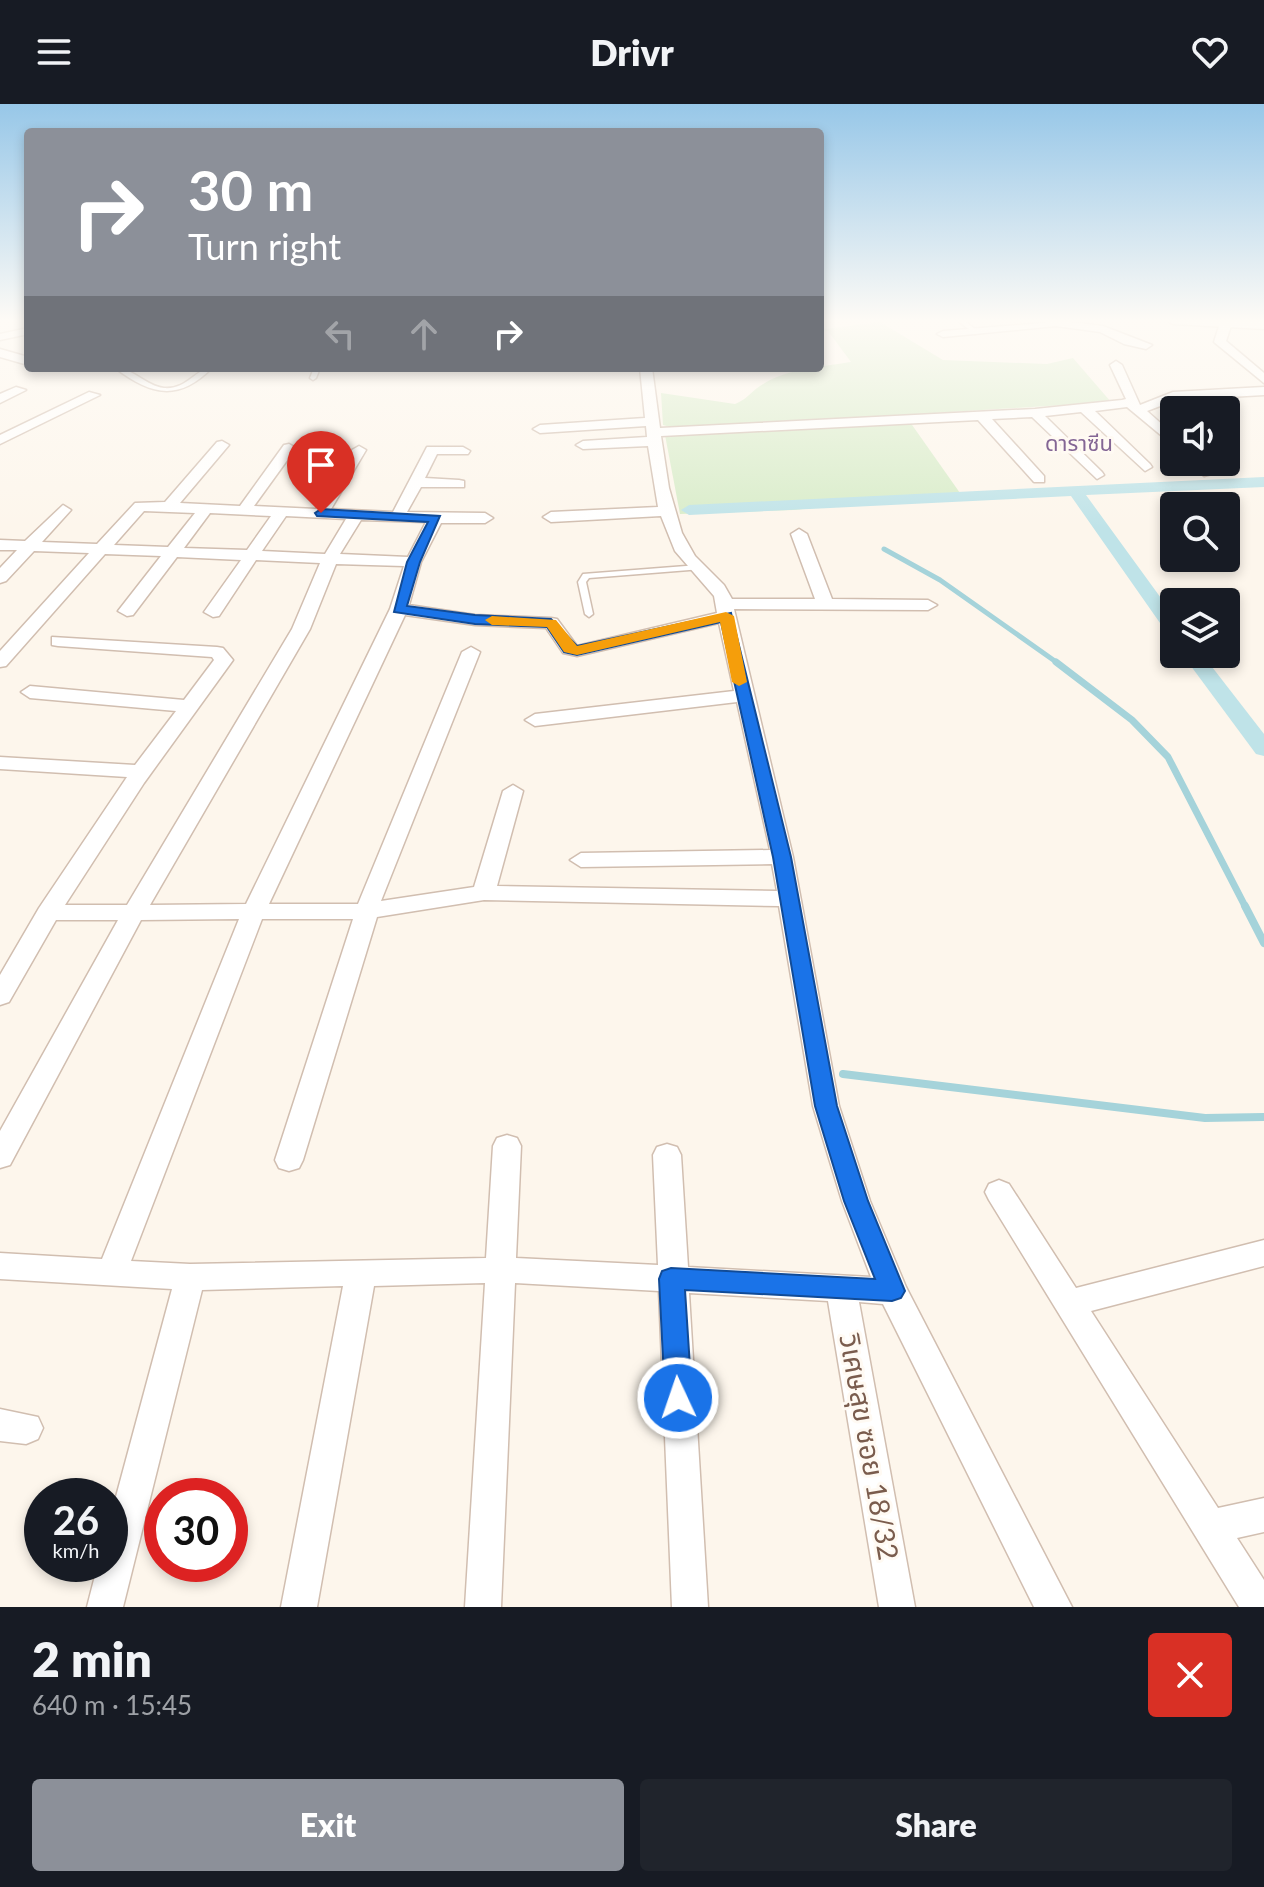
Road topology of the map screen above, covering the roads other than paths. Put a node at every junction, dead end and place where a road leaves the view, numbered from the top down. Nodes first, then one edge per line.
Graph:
1 (154, 389) edge
2 (175, 389) edge
3 (649, 389) edge
4 (1128, 389) edge
5 (20, 390) dead end
6 (1264, 391) edge
7 (94, 395) dead end
8 (0, 399) edge
9 (1133, 406) junction
10 (1084, 408) junction
11 (1035, 413) junction
12 (982, 416) junction
13 (540, 429) dead end
14 (1160, 430) edge
15 (655, 431) junction
16 (0, 440) edge
17 (222, 445) dead end
18 (583, 445) dead end
19 (289, 448) dead end
20 (359, 450) dead end
21 (463, 451) dead end
22 (1145, 467) dead end
23 (1097, 475) dead end
24 (1039, 479) dead end
25 (417, 482) junction
26 (459, 484) dead end
27 (170, 506) junction
28 (206, 508) junction
29 (63, 510) dead end
30 (244, 510) junction
31 (667, 511) junction
32 (281, 512) junction
33 (321, 513) junction
34 (356, 515) junction
35 (398, 516) junction
36 (551, 517) dead end
37 (436, 518) junction
38 (485, 518) dead end
39 (799, 534) dead end
40 (0, 545) edge
41 (31, 546) junction
42 (98, 549) junction
43 (174, 551) junction
44 (252, 555) junction
45 (330, 558) junction
46 (413, 562) junction
47 (699, 567) junction
48 (0, 578) edge
49 (825, 604) junction
50 (928, 605) dead end
51 (399, 609) junction
52 (727, 610) junction
53 (127, 611) dead end
54 (213, 612) dead end
55 (589, 614) dead end
56 (58, 641) dead end
57 (471, 652) dead end
58 (0, 662) edge
59 (30, 692) dead end
60 (742, 696) junction
61 (188, 706) junction
62 (535, 720) dead end
63 (0, 763) edge
64 (143, 772) junction
65 (513, 791) dead end
66 (782, 857) junction
67 (581, 860) dead end
68 (484, 893) junction
69 (790, 899) junction
70 (368, 911) junction
71 (134, 912) junction
72 (47, 913) junction
73 (253, 913) junction
74 (0, 996) edge
75 (507, 1146) dead end
76 (667, 1155) dead end
77 (0, 1157) edge
78 (289, 1160) dead end
79 (999, 1192) dead end
80 (1264, 1253) edge
81 (0, 1266) edge
82 (503, 1270) junction
83 (112, 1271) junction
84 (361, 1273) junction
85 (190, 1277) junction
86 (671, 1279) junction
87 (841, 1288) junction
88 (892, 1291) junction
89 (1068, 1303) junction
90 (1264, 1515) edge
91 (1209, 1527) junction
92 (105, 1607) edge
93 (299, 1607) edge
94 (483, 1607) edge
95 (690, 1607) edge
96 (897, 1607) edge
97 (1054, 1607) edge
98 (1260, 1607) edge

1 - 2 lane
3 - 15 street
4 - 9 street
5 - 8 street
6 - 9 street
7 - 16 street
9 - 10 street
9 - 14 street
10 - 11 street
10 - 22 street
11 - 12 street
11 - 23 street
12 - 15 street
12 - 24 street
13 - 15 street
15 - 18 street
15 - 31 street
17 - 27 street
19 - 30 street
20 - 33 street
21 - 25 street
25 - 26 street
25 - 35 street
27 - 28 street
27 - 42 street
28 - 30 street
28 - 43 street
29 - 41 street
30 - 32 street
31 - 36 street
31 - 47 street
32 - 33 street
32 - 44 street
33 - 34 street
34 - 35 street
34 - 45 street
35 - 37 street
37 - 38 street
37 - 46 street
39 - 49 street
40 - 41 street
41 - 42 street
41 - 48 street
42 - 43 street
42 - 58 street
43 - 44 street
43 - 53 street
44 - 45 street
44 - 54 street
45 - 46 street
45 - 71 street
46 - 51 street
47 - 52 street
47 - 55 lane
49 - 50 street
49 - 52 street
51 - 52 street
51 - 73 street
52 - 60 street
56 - 61 street
57 - 70 street
59 - 61 street
60 - 62 street
60 - 66 street
61 - 64 street
63 - 64 street
64 - 72 street
65 - 68 street
66 - 67 street
66 - 69 street
68 - 69 street
68 - 70 street
69 - 88 street
70 - 73 street
70 - 78 street
71 - 72 street
71 - 73 street
71 - 77 street
72 - 74 street
73 - 83 street
75 - 82 street
76 - 86 street
79 - 89 street
80 - 89 street
81 - 83 street
82 - 84 street
82 - 86 street
82 - 94 street
83 - 85 street
84 - 85 street
84 - 93 street
85 - 92 street
86 - 87 street
86 - 95 street
87 - 88 street
87 - 96 street, วิเศษสุข ซอย 18/32
88 - 97 street
89 - 91 street
90 - 91 street
91 - 98 street

